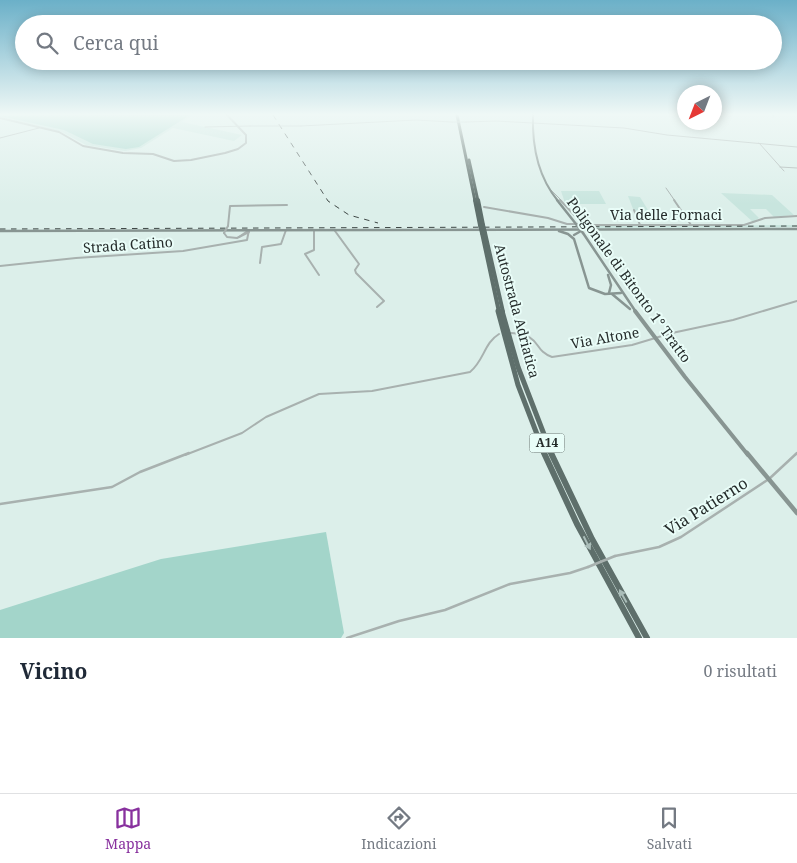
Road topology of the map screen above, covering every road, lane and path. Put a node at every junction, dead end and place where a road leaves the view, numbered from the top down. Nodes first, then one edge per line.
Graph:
1 (82, 145) edge
2 (244, 145) edge
3 (464, 145) edge
4 (536, 145) edge
5 (761, 145) edge
6 (780, 145) edge
7 (797, 147) edge
8 (780, 167) junction
9 (797, 168) edge
10 (784, 171) dead end
11 (666, 188) dead end
12 (549, 189) junction
13 (287, 205) dead end
14 (484, 208) dead end
15 (634, 210) dead end
16 (797, 216) edge
17 (586, 224) junction
18 (691, 224) junction
19 (640, 225) junction
20 (797, 229) edge
21 (237, 230) junction
22 (286, 230) junction
23 (314, 230) junction
24 (334, 230) junction
25 (551, 230) junction
26 (570, 230) junction
27 (586, 230) junction
28 (0, 231) edge
29 (249, 231) junction
30 (483, 233) junction
31 (249, 235) junction
32 (241, 236) junction
33 (573, 236) junction
34 (260, 263) dead end
35 (0, 266) edge
36 (606, 270) junction
37 (319, 275) dead end
38 (609, 293) junction
39 (621, 293) junction
40 (797, 301) edge
41 (377, 307) dead end
42 (637, 315) junction
43 (499, 334) dead end
44 (511, 334) dead end
45 (655, 338) junction
46 (797, 453) edge
47 (769, 479) junction
48 (0, 504) edge
49 (797, 513) edge
50 (347, 638) edge
51 (639, 638) edge
52 (647, 638) edge

1 - 2 street
3 - 30 highway, Autostrada Adriatica / A14, bridge
4 - 12 main road, Poligonale di Bitonto 1° Tratto
5 - 8 street
6 - 7 street
8 - 9 street
8 - 10 street
11 - 18 street
12 - 17 street
12 - 36 main road, Poligonale di Bitonto 1° Tratto, bridge
13 - 32 street, bridge
14 - 17 street, Via delle Fornaci
15 - 19 street
16 - 18 street, Via delle Fornaci
17 - 19 street, Via delle Fornaci
18 - 19 street, Via delle Fornaci
20 - 27 main road
21 - 28 main road
21 - 29 main road
21 - 32 street
22 - 23 main road
22 - 29 main road
22 - 34 street
23 - 24 main road
23 - 37 street
24 - 25 main road
24 - 41 street
25 - 26 main road
25 - 33 main road
26 - 27 main road
26 - 33 main road
27 - 33 main road
29 - 31 street
29 - 32 street
30 -> 51 highway, Autostrada Adriatica / A14
52 -> 30 highway, Autostrada Adriatica / A14
31 - 32 street
31 - 35 street, Strada Catino
33 - 38 main road
36 - 38 main road
36 - 39 main road, Poligonale di Bitonto 1° Tratto
38 - 39 main road
38 - 42 main road
39 - 42 main road, Poligonale di Bitonto 1° Tratto
40 - 45 street, Via Altone
42 - 45 main road, Poligonale di Bitonto 1° Tratto
43 - 48 street
44 - 45 street, Via Altone
45 - 47 main road, Poligonale di Bitonto 1° Tratto
46 - 47 street, Via Patierno
47 - 49 main road, Poligonale di Bitonto 1° Tratto
47 - 50 street, Via Patierno, bridge

